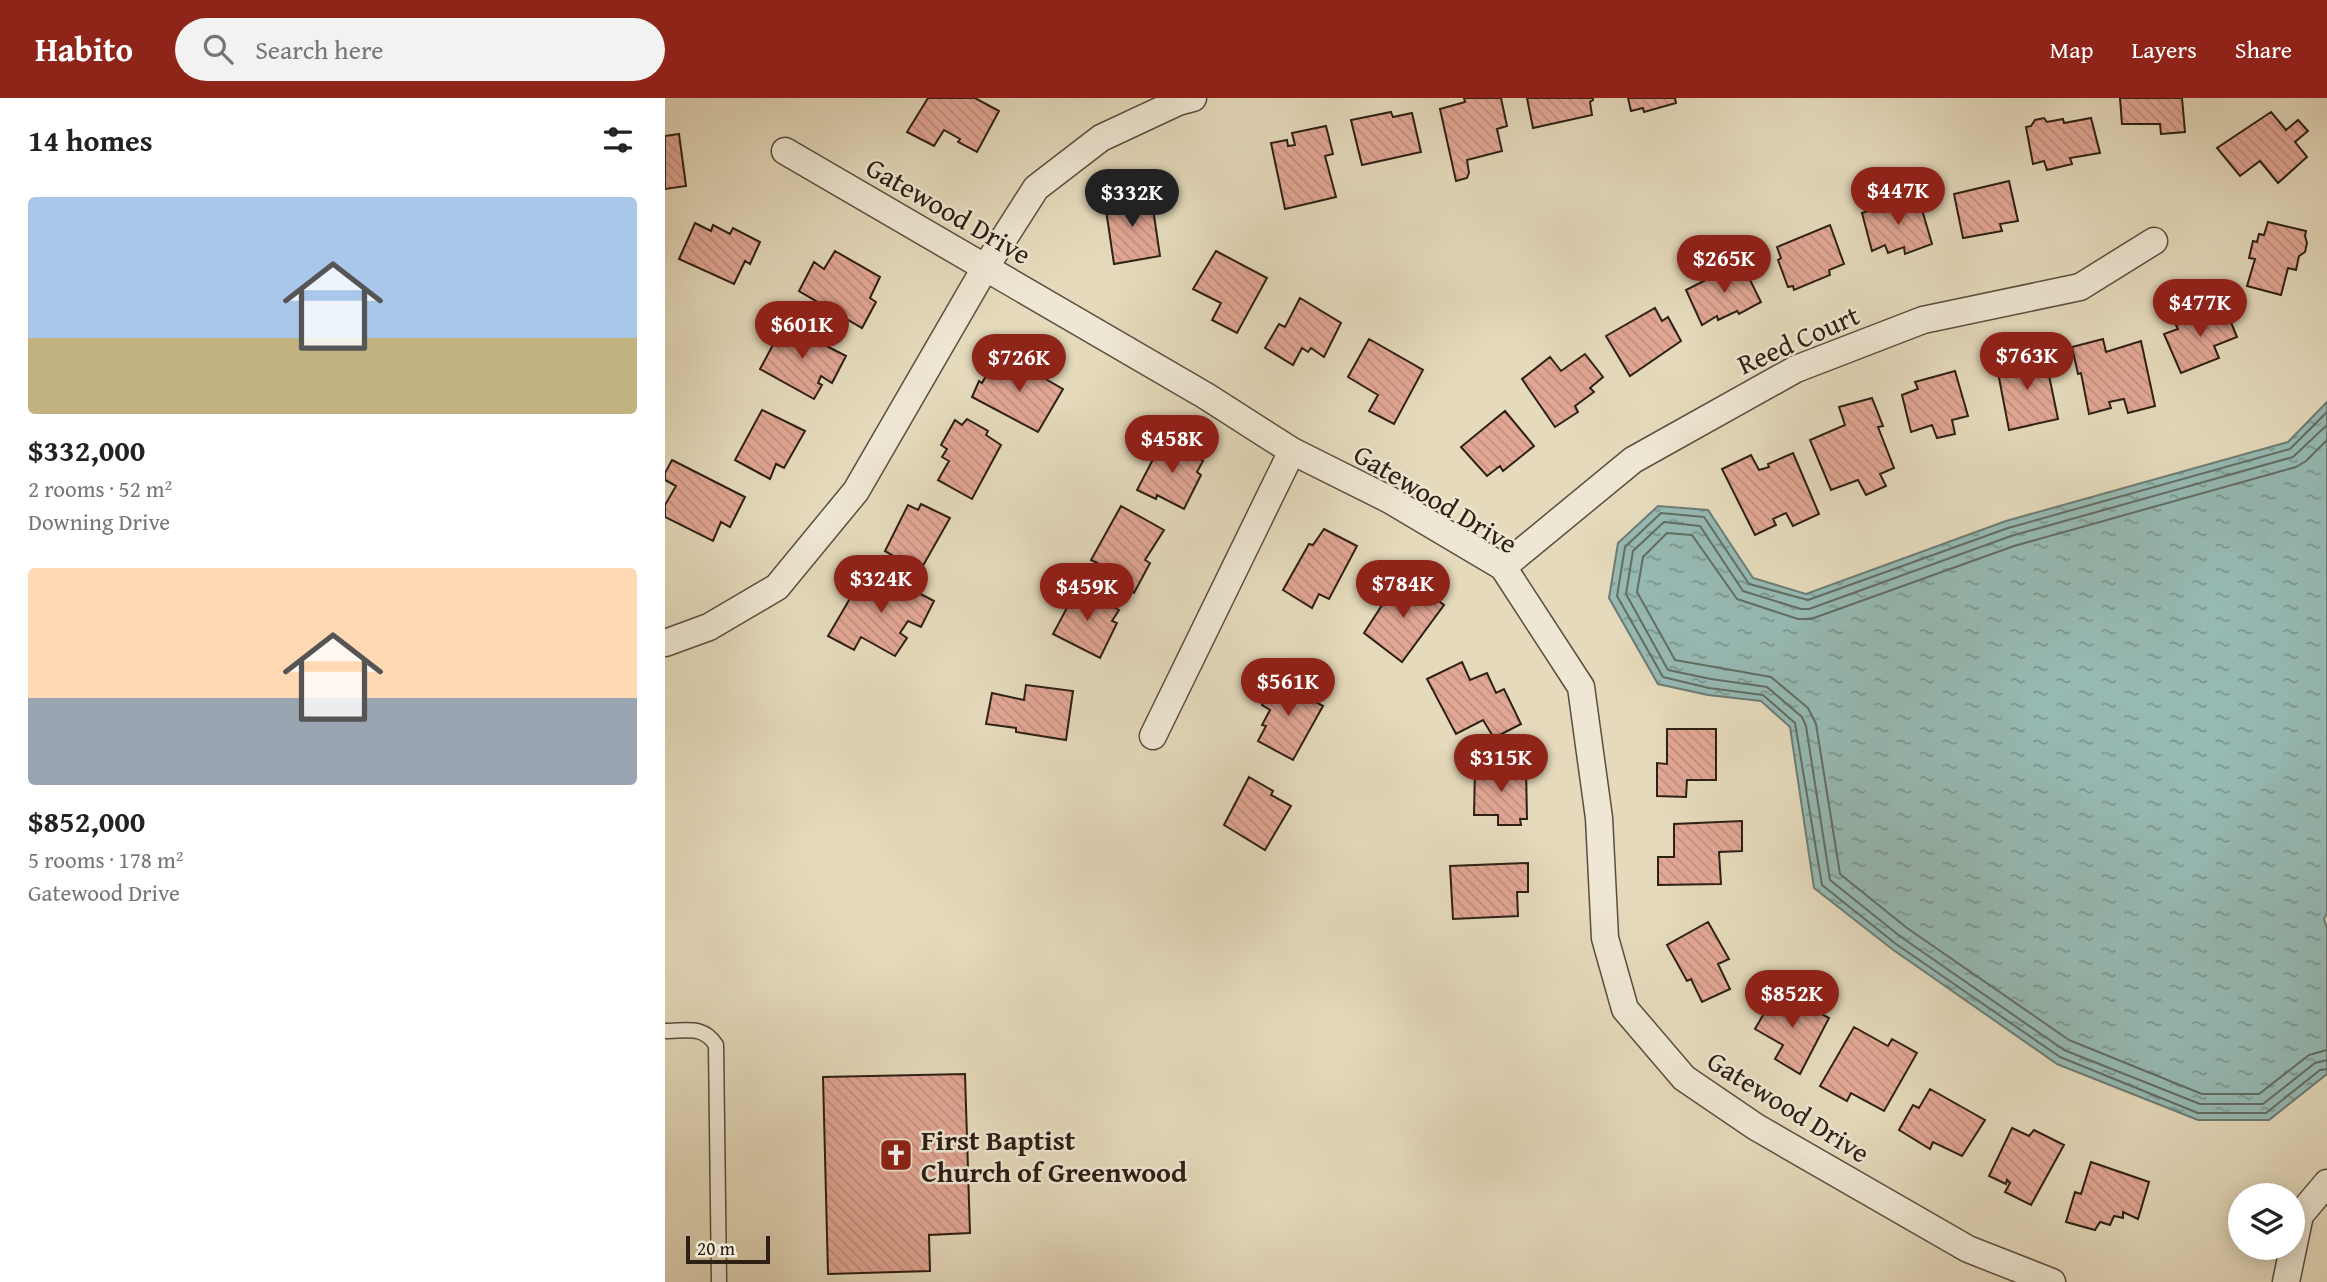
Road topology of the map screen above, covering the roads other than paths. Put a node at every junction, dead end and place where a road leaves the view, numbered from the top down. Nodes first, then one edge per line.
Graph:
1 (1193, 98) edge
2 (785, 151) dead end
3 (2154, 242) dead end
4 (985, 268) junction
5 (1292, 451) junction
6 (1503, 567) junction
7 (665, 643) edge
8 (1153, 736) dead end
9 (665, 1031) edge
10 (2327, 1183) edge
11 (719, 1282) edge
12 (2052, 1282) edge
13 (2286, 1282) edge

1 - 4 street
2 - 4 street, Gatewood Drive
3 - 6 street, Reed Court
4 - 5 street, Gatewood Drive
4 - 7 street
5 - 6 street, Gatewood Drive
5 - 8 street
6 - 12 street, Gatewood Drive
9 - 11 lane
10 - 13 street

